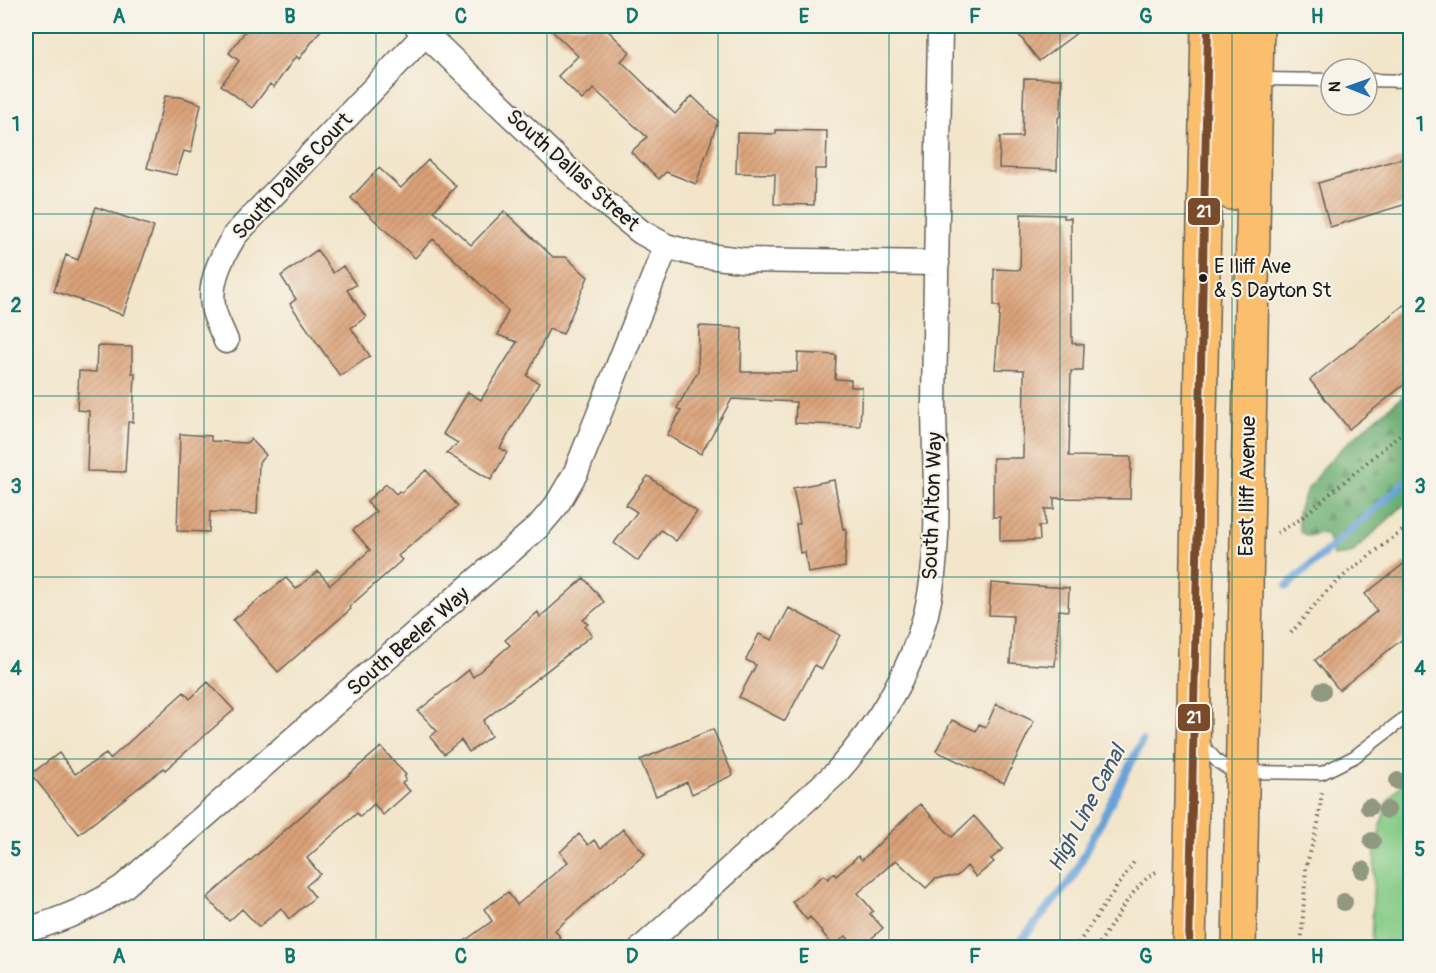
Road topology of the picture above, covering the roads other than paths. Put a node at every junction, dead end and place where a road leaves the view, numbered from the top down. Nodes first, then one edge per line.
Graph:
1 (940, 26) edge
2 (1208, 26) edge
3 (1233, 26) edge
4 (1257, 26) edge
5 (422, 29) edge
6 (1256, 79) junction
7 (1319, 80) edge
8 (1379, 80) edge
9 (1410, 81) edge
10 (666, 246) junction
11 (937, 263) junction
12 (1250, 322) junction
13 (226, 341) dead end
14 (1410, 714) edge
15 (1193, 716) junction
16 (1241, 772) junction
17 (26, 930) edge
18 (642, 948) edge
19 (1189, 948) edge
20 (1239, 948) edge

1 - 11 street, South Alton Way
2 - 15 main road
3 - 12 main road
4 - 6 main road, East Iliff Avenue
5 - 10 street, South Dallas Street
5 - 13 street, South Dallas Court
6 - 7 lane
6 - 12 main road, East Iliff Avenue
8 - 9 lane
10 - 11 street, South Dallas Street
10 - 17 street, South Beeler Way
11 - 18 street, South Alton Way
12 - 16 main road, East Iliff Avenue
14 - 16 lane
15 - 16 lane
15 - 19 main road
16 - 20 main road, East Iliff Avenue

